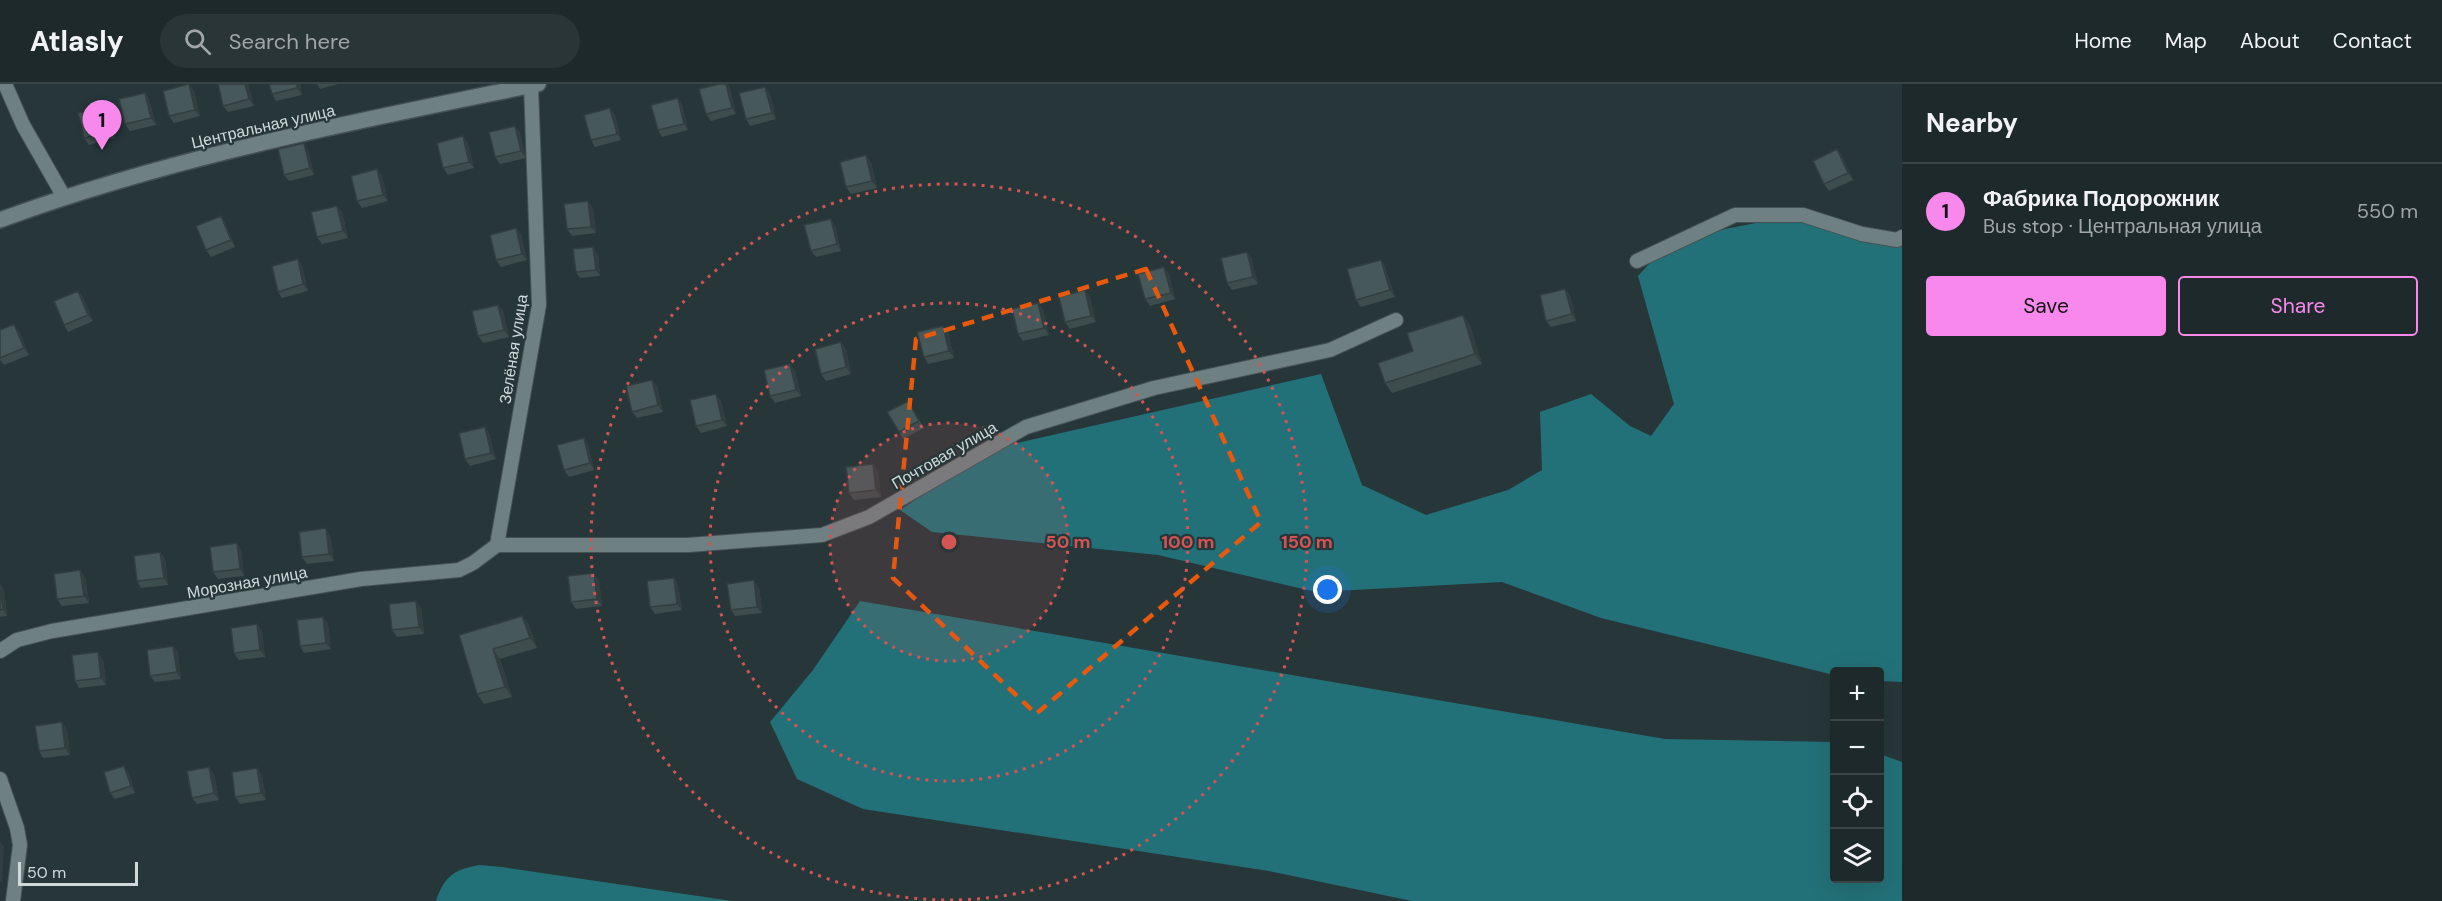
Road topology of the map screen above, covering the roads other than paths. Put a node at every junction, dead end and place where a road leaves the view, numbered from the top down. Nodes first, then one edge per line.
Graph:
1 (5, 84) edge
2 (535, 85) edge
3 (64, 197) junction
4 (0, 220) edge
5 (1902, 237) edge
6 (1636, 261) dead end
7 (1396, 320) dead end
8 (498, 545) junction
9 (0, 651) edge
10 (0, 779) edge
11 (13, 901) edge

1 - 3 street
2 - 3 street, Центральная улица
2 - 8 street, Зелёная улица
3 - 4 street, Центральная улица
5 - 6 street
7 - 8 street, Почтовая улица
8 - 9 street, Морозная улица
10 - 11 street

